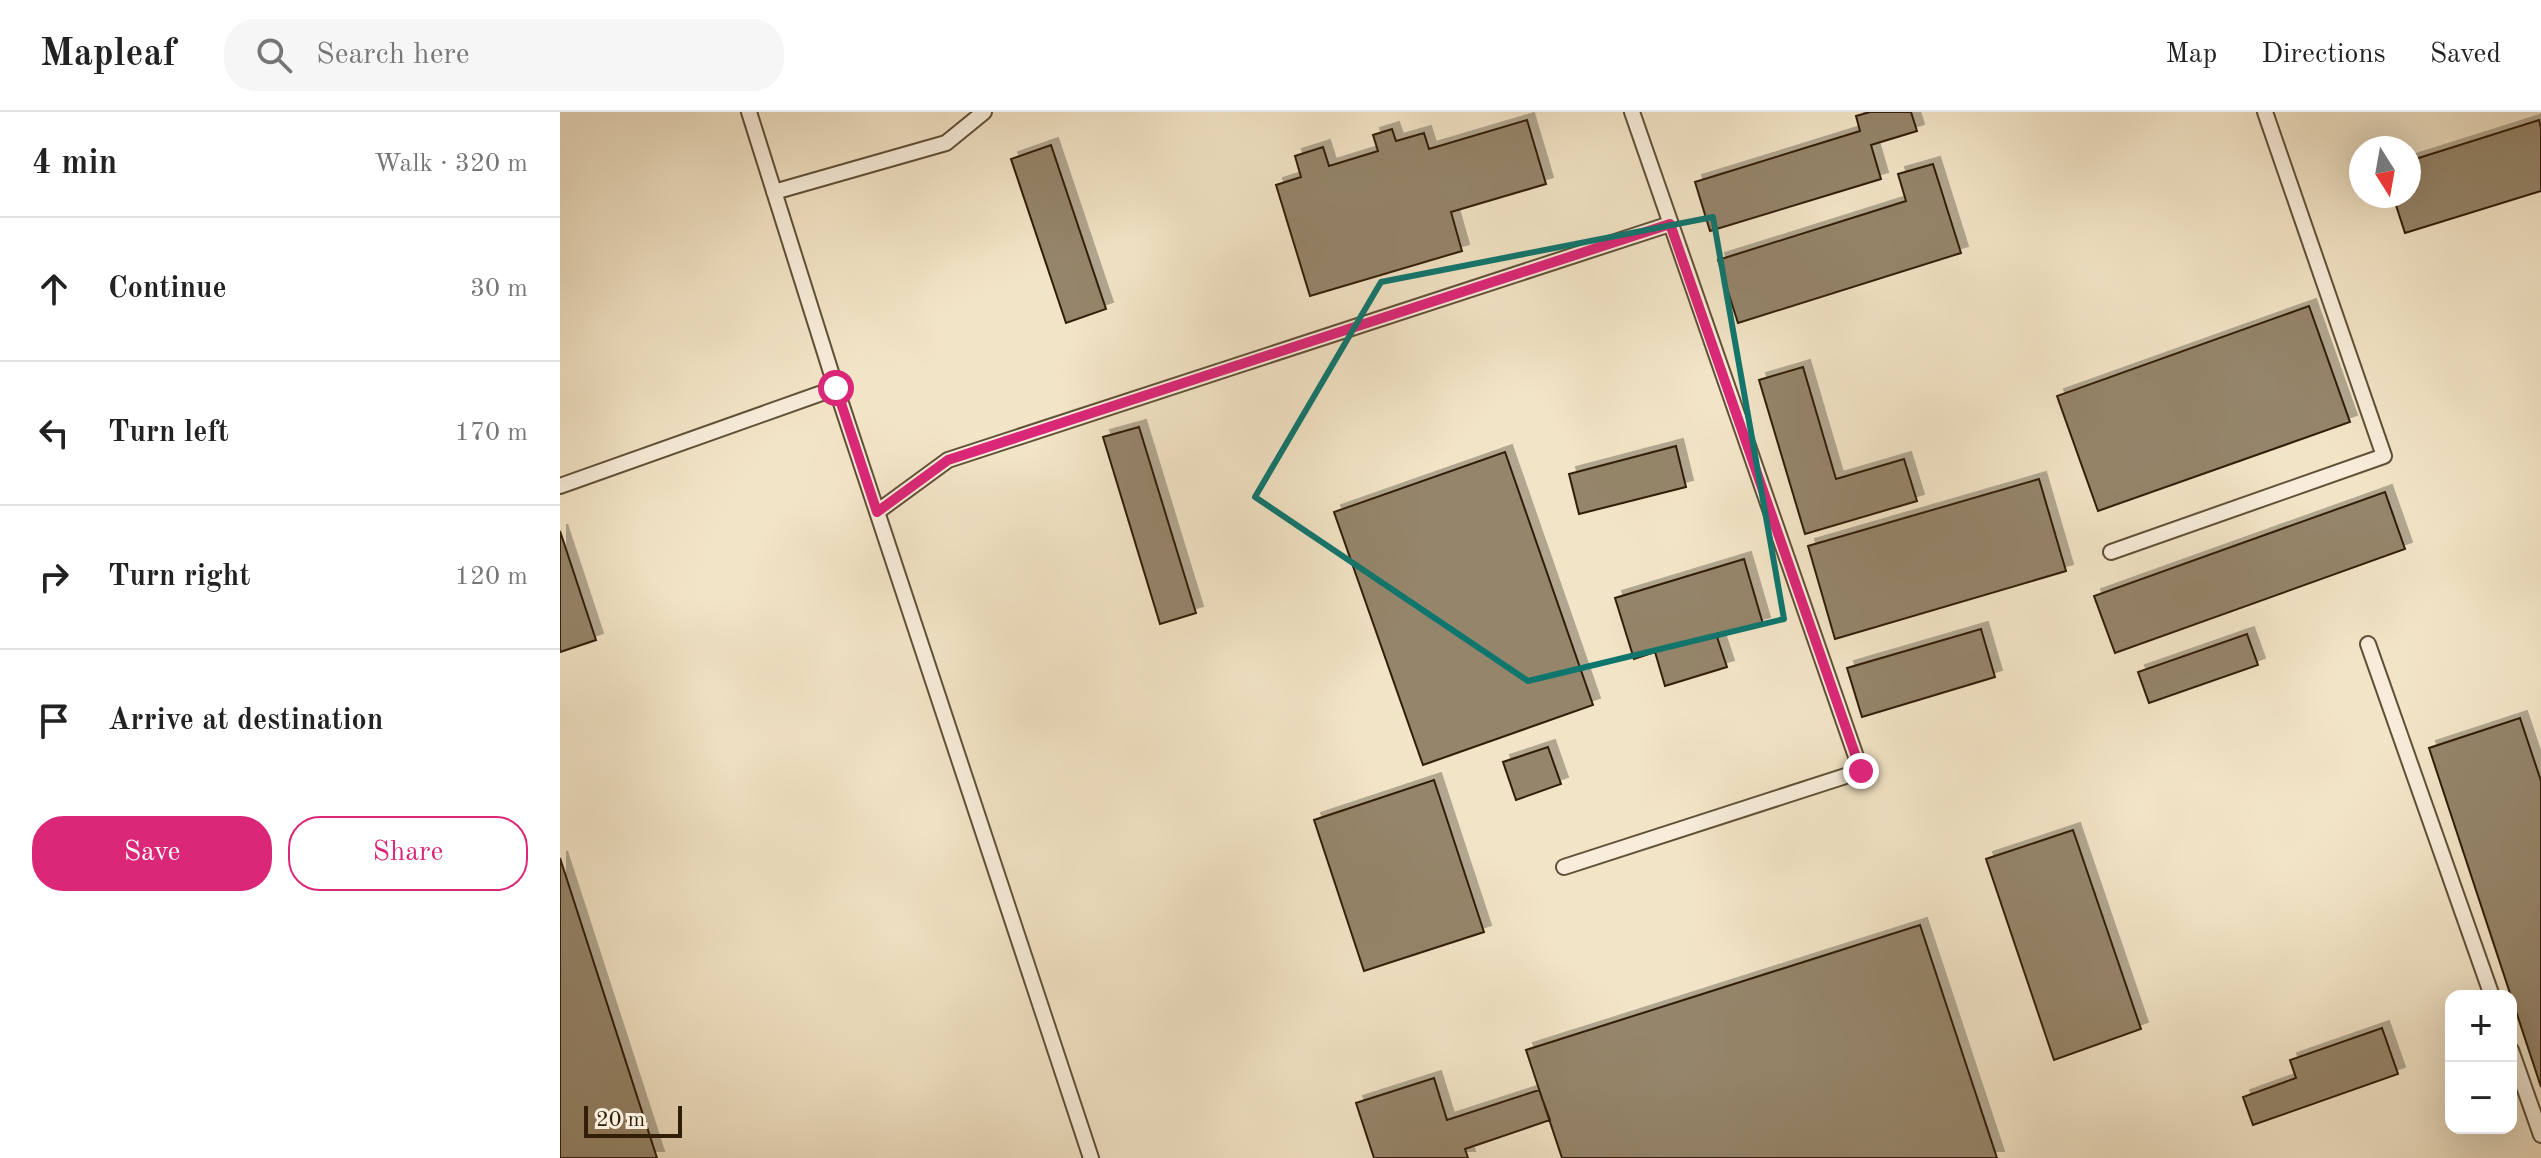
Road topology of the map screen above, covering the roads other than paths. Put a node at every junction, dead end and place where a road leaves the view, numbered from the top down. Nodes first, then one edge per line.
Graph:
1 (749, 112) edge
2 (984, 112) edge
3 (1632, 112) edge
4 (2265, 112) edge
5 (774, 192) junction
6 (1670, 224) junction
7 (836, 388) junction
8 (560, 486) edge
9 (877, 512) junction
10 (2111, 552) dead end
11 (2368, 644) dead end
12 (1564, 867) dead end
13 (2490, 990) edge
14 (2515, 1062) edge
15 (2541, 1135) edge
16 (1091, 1158) edge

1 - 5 lane
2 - 5 lane
3 - 6 lane
4 - 10 lane
5 - 7 lane
6 - 9 lane
6 - 12 lane
7 - 8 lane
7 - 9 lane
9 - 16 lane
11 - 13 lane
14 - 15 lane

